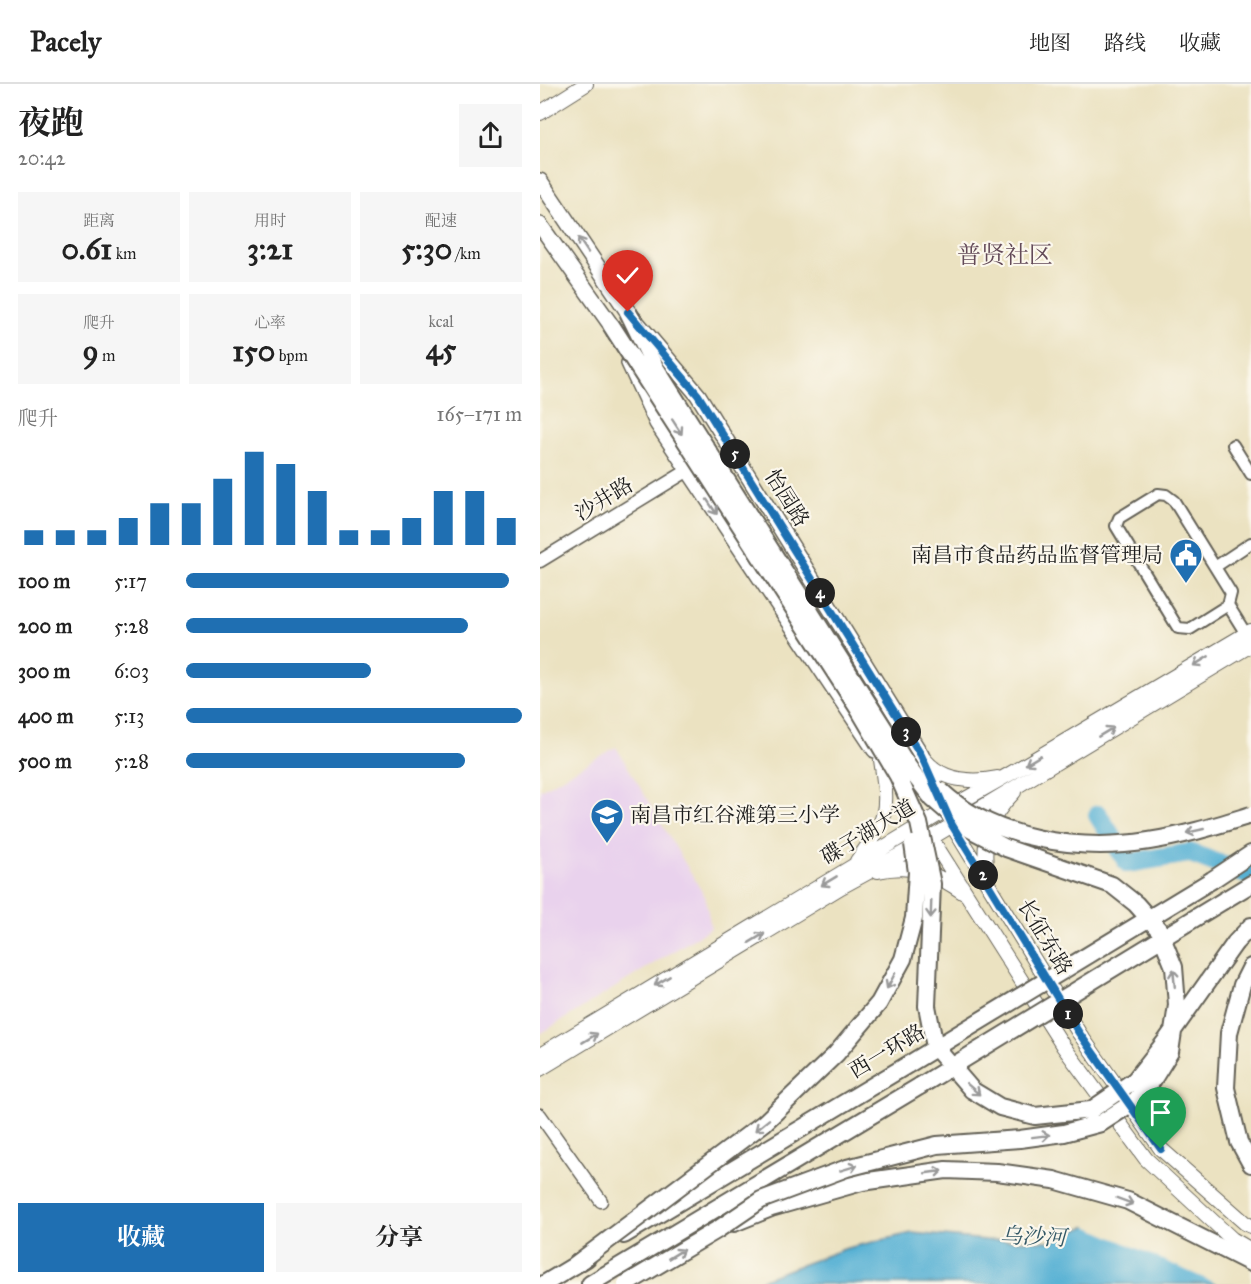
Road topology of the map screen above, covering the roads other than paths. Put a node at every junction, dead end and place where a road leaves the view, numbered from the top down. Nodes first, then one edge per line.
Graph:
1 (586, 84) edge
2 (540, 113) edge
3 (540, 181) edge
4 (540, 225) edge
5 (628, 312) junction
6 (611, 325) junction
7 (1233, 446) dead end
8 (687, 471) junction
9 (1251, 474) edge
10 (1251, 543) edge
11 (540, 561) edge
12 (1215, 567) junction
13 (1228, 605) junction
14 (1249, 637) edge
15 (866, 710) junction
16 (921, 755) junction
17 (881, 760) junction
18 (1008, 775) junction
19 (1029, 778) junction
20 (946, 810) junction
21 (1251, 815) edge
22 (924, 823) junction
23 (952, 825) junction
24 (932, 838) junction
25 (1251, 854) edge
26 (854, 866) junction
27 (867, 873) junction
28 (987, 883) junction
29 (1251, 884) edge
30 (968, 895) junction
31 (1251, 926) edge
32 (1251, 967) edge
33 (540, 1055) edge
34 (540, 1069) edge
35 (540, 1115) edge
36 (1251, 1164) edge
37 (601, 1201) dead end
38 (1251, 1226) edge
39 (717, 1230) junction
40 (1251, 1250) edge
41 (1251, 1263) edge
42 (575, 1265) junction
43 (544, 1284) edge
44 (590, 1284) edge
45 (626, 1284) edge

1 - 2 main road
5 -> 3 main road, 怡园路
4 - 6 main road
5 - 15 highway, bridge
5 - 16 main road, 怡园路
6 - 8 main road
6 -> 15 highway, bridge
7 - 9 street
8 - 11 street, 沙井路
8 -> 17 main road
10 - 12 street
12 - 13 street
12 - 13 street
13 - 14 street
14 -> 18 main road, 碟子湖大道
19 -> 14 main road, 碟子湖大道
21 -> 15 highway, bridge
15 -> 31 highway, bridge
39 -> 15 highway, bridge
15 -> 42 highway, bridge
16 - 18 main road
16 - 20 main road, 怡园路
17 - 22 main road
17 - 26 main road
18 - 20 main road, 碟子湖大道
19 - 23 main road, 碟子湖大道
19 - 28 main road
20 - 22 main road, 碟子湖大道
20 - 23 main road, 怡园路
22 - 24 main road
22 - 26 main road, 碟子湖大道
23 - 24 main road, 碟子湖大道
23 - 28 main road, 长征东路
24 - 27 main road, 碟子湖大道
24 - 30 main road, 长征东路
25 - 42 highway, 西一环路, bridge
26 -> 33 main road, 碟子湖大道
27 - 30 main road
34 -> 27 main road, 碟子湖大道
28 - 38 main road, 长征东路
29 - 44 highway, bridge
30 - 40 main road, 长征东路
32 - 36 highway
35 - 37 street
39 -> 41 highway, bridge
45 -> 39 highway, bridge
42 - 43 highway, 西一环路

